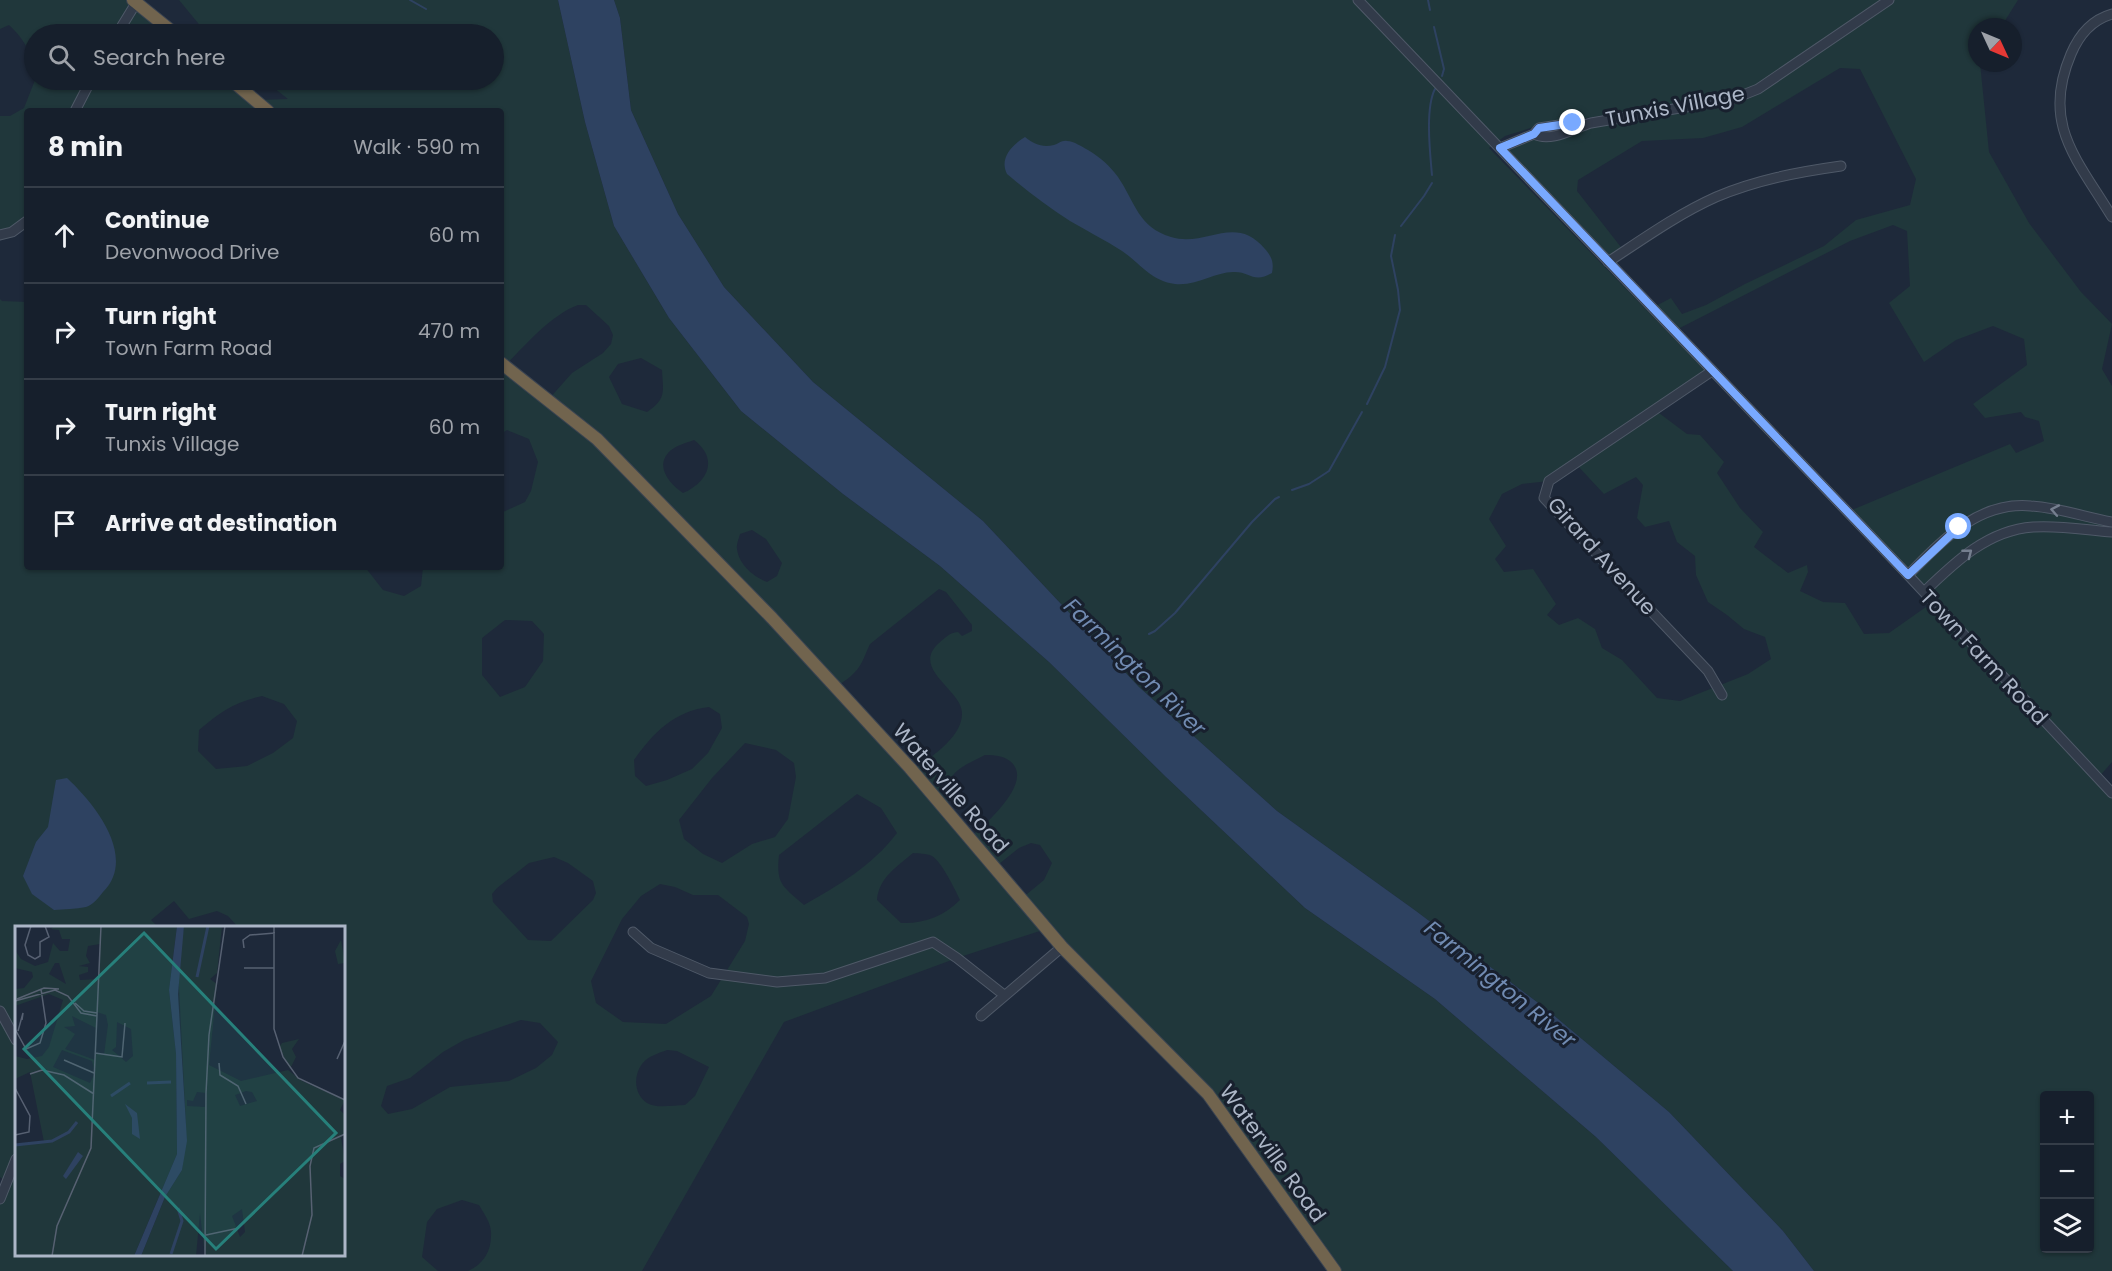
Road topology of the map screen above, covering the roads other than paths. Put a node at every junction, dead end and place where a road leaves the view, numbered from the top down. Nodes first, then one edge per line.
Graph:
1 (1358, 0) edge
2 (1889, 0) edge
3 (135, 1) edge
4 (2112, 14) edge
5 (122, 24) edge
6 (163, 24) edge
7 (86, 90) edge
8 (243, 90) edge
9 (77, 108) edge
10 (264, 108) edge
11 (1500, 148) junction
12 (1841, 166) dead end
13 (2112, 217) edge
14 (24, 223) edge
15 (0, 235) edge
16 (1608, 262) junction
17 (504, 365) edge
18 (1712, 371) junction
19 (2112, 522) edge
20 (2112, 532) edge
21 (1908, 575) junction
22 (1924, 592) junction
23 (1722, 695) dead end
24 (2112, 793) edge
25 (633, 932) dead end
26 (1062, 947) junction
27 (1004, 995) junction
28 (0, 1011) edge
29 (981, 1016) dead end
30 (15, 1038) edge
31 (15, 1162) edge
32 (0, 1199) edge
33 (1335, 1271) edge

1 - 11 street, Town Farm Road
2 - 11 street, Tunxis Village
3 - 5 street
3 - 6 highway
4 - 13 street
7 - 9 street
8 - 10 highway
11 - 16 street, Town Farm Road
12 - 16 street
14 - 15 street
16 - 18 street, Town Farm Road
17 - 26 highway, Waterville Road
18 - 21 street, Town Farm Road
18 - 23 street, Girard Avenue
19 -> 21 street
22 -> 20 street
21 - 22 street, Town Farm Road
22 - 24 street, Town Farm Road
25 - 27 street
26 - 27 street
26 - 33 highway, Waterville Road
27 - 29 street
28 - 30 street
31 - 32 street

